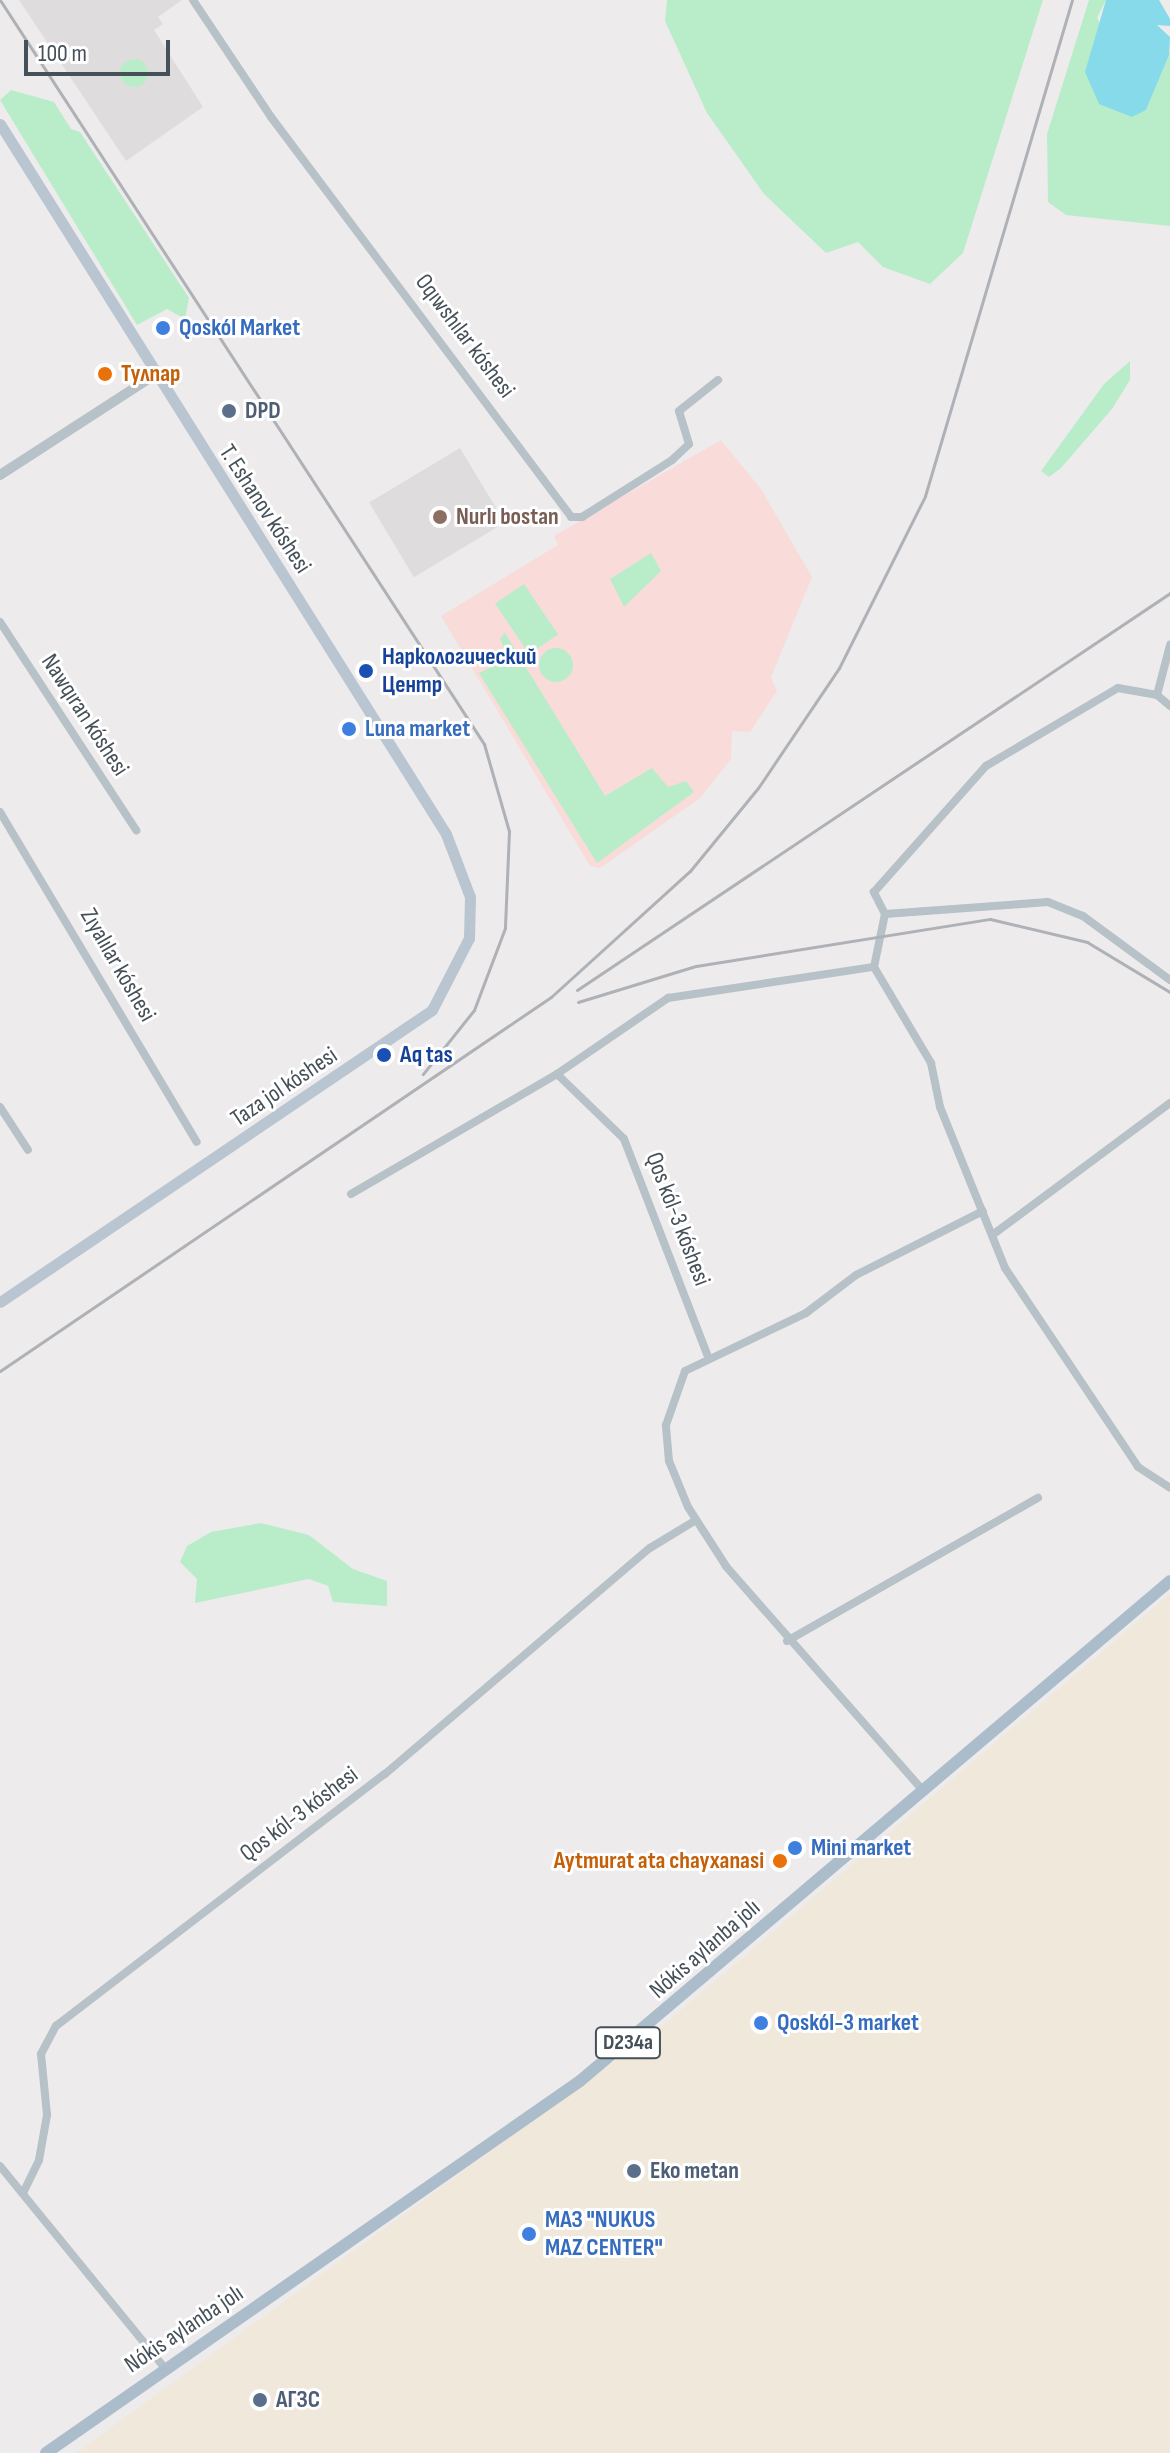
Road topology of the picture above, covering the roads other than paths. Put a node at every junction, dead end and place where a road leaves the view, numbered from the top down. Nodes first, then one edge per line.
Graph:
1 (193, 0) edge
2 (0, 124) edge
3 (153, 376) junction
4 (718, 380) dead end
5 (0, 475) edge
6 (0, 622) edge
7 (1170, 645) edge
8 (1157, 695) junction
9 (1170, 706) edge
10 (0, 812) edge
11 (136, 830) dead end
12 (446, 834) joint
13 (885, 914) junction
14 (874, 967) junction
15 (1170, 980) edge
16 (557, 1074) junction
17 (1170, 1103) edge
18 (0, 1107) edge
19 (197, 1142) dead end
20 (28, 1150) dead end
21 (351, 1194) dead end
22 (983, 1211) junction
23 (995, 1233) junction
24 (0, 1302) edge
25 (708, 1357) junction
26 (1170, 1488) edge
27 (1038, 1498) dead end
28 (696, 1520) junction
29 (1170, 1581) edge
30 (787, 1641) junction
31 (919, 1786) junction
32 (0, 2166) edge
33 (24, 2191) junction
34 (165, 2368) junction
35 (46, 2453) edge

1 - 4 street, Oqıwshılar kóshesi
2 - 3 main road, T. Eshanov kóshesi
3 - 5 street
3 - 12 main road, T. Eshanov kóshesi
6 - 11 street, Nawqıran kóshesi
7 - 8 street
8 - 9 street
8 - 13 street
10 - 19 street, Zıyalılar kóshesi
12 - 24 main road, Taza jol kóshesi
13 - 14 street
13 - 15 street
14 - 16 street
14 - 22 street
16 - 21 street
16 - 25 street, Qos kól-3 kóshesi
17 - 23 street
18 - 20 street
22 - 23 street
22 - 25 street
23 - 26 street
25 - 28 street
27 - 30 street
28 - 30 street
28 - 33 street, Qos kól-3 kóshesi
29 - 31 main road, Nókis aylanba jolı / D234a
30 - 31 street
31 - 34 main road, Nókis aylanba jolı / D234a
32 - 33 street
33 - 34 street
34 - 35 main road, Nókis aylanba jolı / D234a

